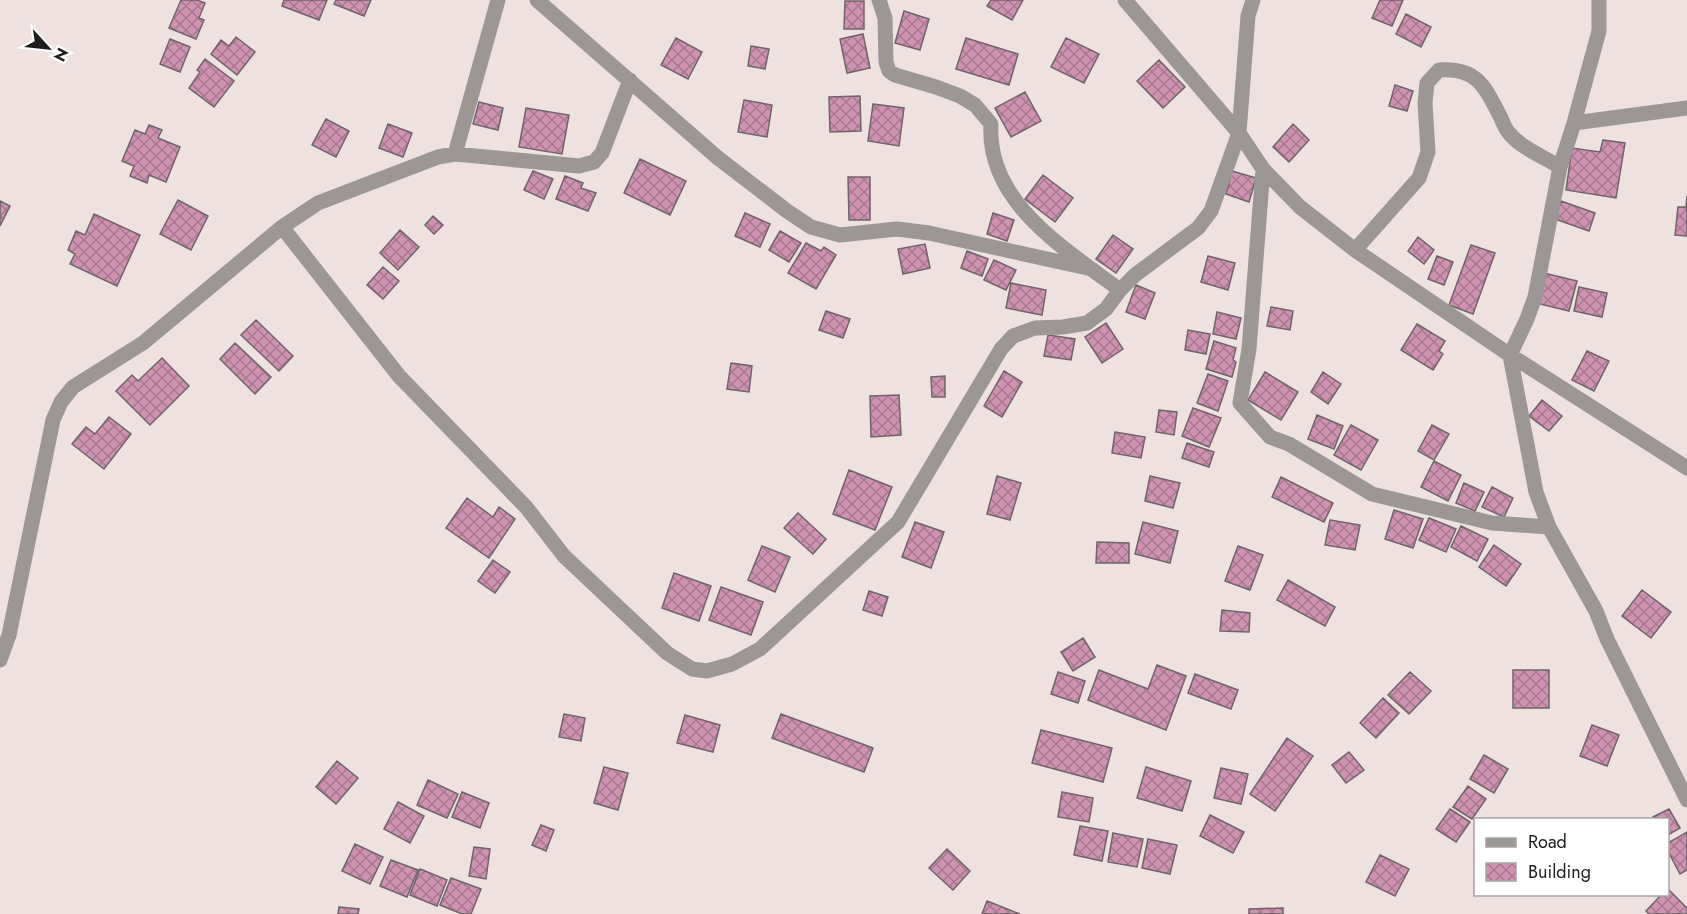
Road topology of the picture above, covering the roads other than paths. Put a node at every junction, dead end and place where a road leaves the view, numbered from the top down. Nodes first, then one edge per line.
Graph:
1 (498, 0) edge
2 (537, 0) edge
3 (879, 0) edge
4 (1125, 0) edge
5 (1253, 0) edge
6 (1599, 0) edge
7 (630, 80) junction
8 (1687, 108) edge
9 (1574, 123) junction
10 (1239, 133) junction
11 (455, 154) junction
12 (1560, 167) junction
13 (1263, 169) junction
14 (282, 227) junction
15 (1355, 250) junction
16 (1092, 269) junction
17 (1120, 290) junction
18 (1510, 355) junction
19 (1687, 468) edge
20 (1549, 527) junction
21 (0, 660) edge
22 (1687, 800) edge

1 - 11 street
2 - 7 street
3 - 16 street
4 - 10 street
5 - 10 street
6 - 9 street
7 - 11 street
7 - 16 street
8 - 9 street
9 - 12 street
10 - 13 street
10 - 17 street
11 - 14 street
12 - 15 street
12 - 18 street
13 - 15 street
13 - 20 street
14 - 17 street
14 - 21 street
15 - 18 street
16 - 17 street
18 - 19 street
18 - 20 street
20 - 22 street

